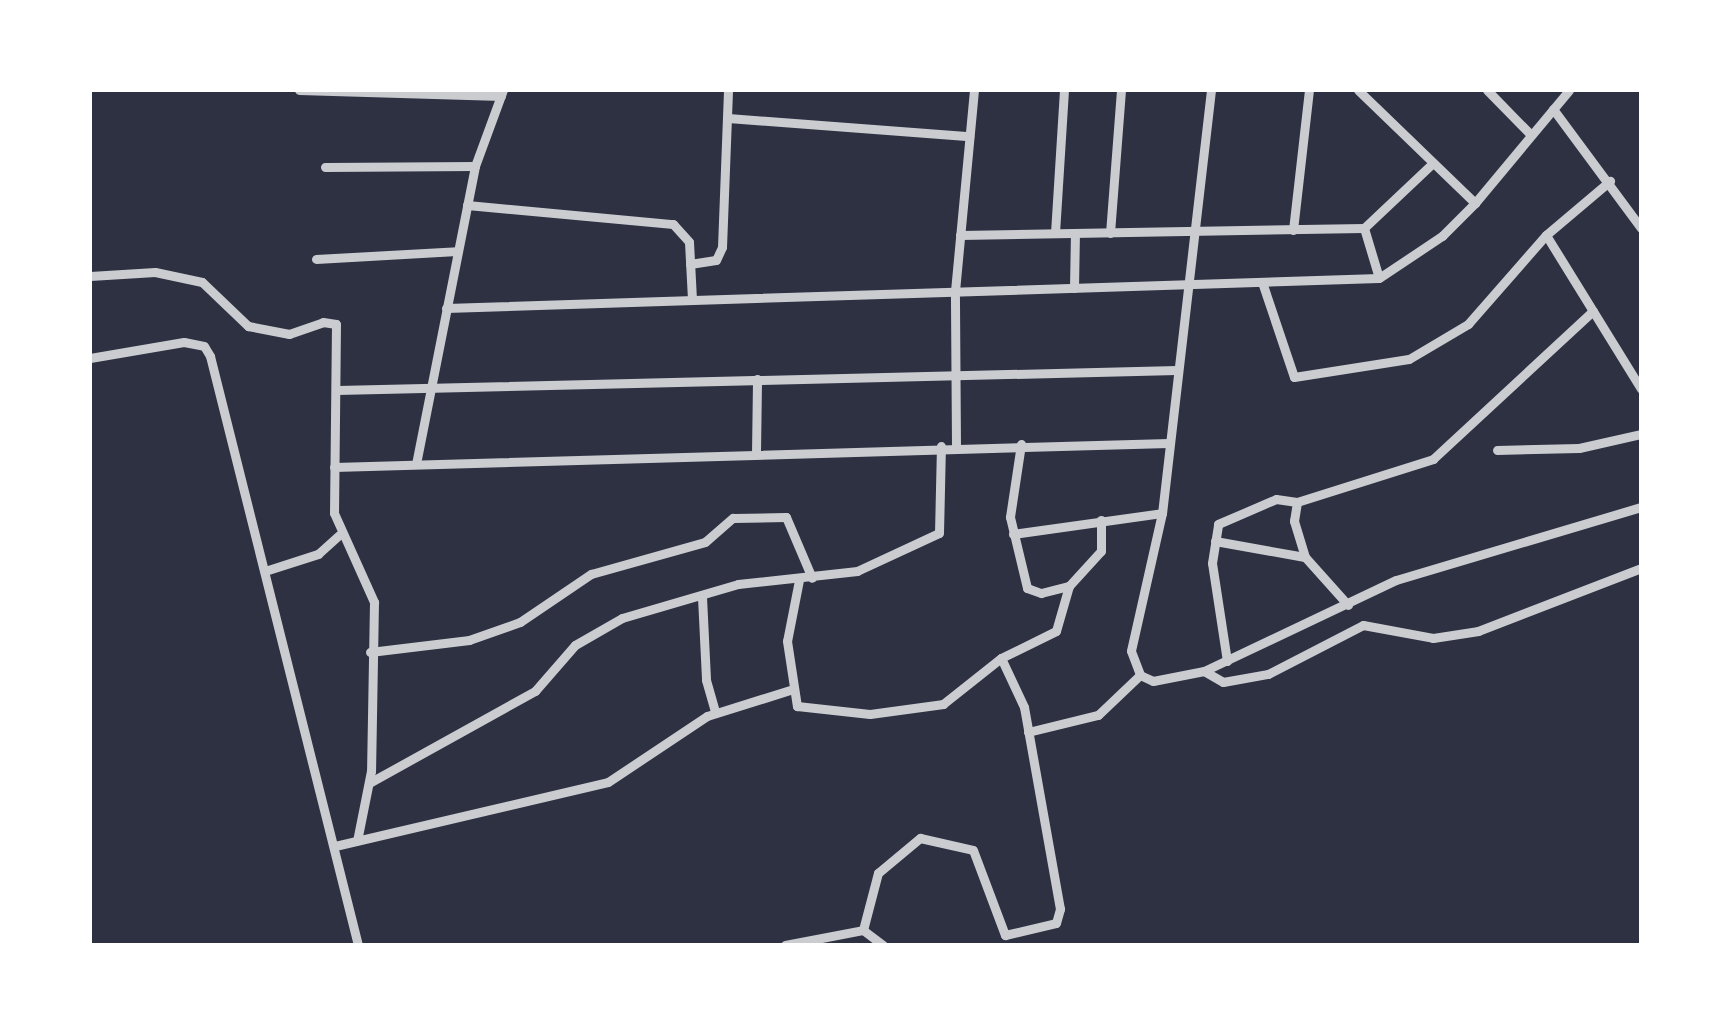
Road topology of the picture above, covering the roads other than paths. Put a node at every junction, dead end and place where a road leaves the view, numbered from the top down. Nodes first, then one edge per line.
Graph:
1 (299, 90) edge
2 (728, 90) edge
3 (974, 90) edge
4 (1064, 90) edge
5 (1121, 90) edge
6 (1211, 90) edge
7 (1309, 90) edge
8 (1358, 90) edge
9 (1486, 90) edge
10 (1569, 90) edge
11 (409, 91) edge
12 (502, 93) edge
13 (1553, 109) junction
14 (728, 118) junction
15 (1531, 135) junction
16 (969, 136) junction
17 (1433, 162) junction
18 (475, 166) junction
19 (325, 167) dead end
20 (1610, 181) junction
21 (1475, 203) junction
22 (467, 205) junction
23 (1364, 228) junction
24 (1641, 228) edge
25 (1293, 230) junction
26 (1198, 232) junction
27 (1075, 233) junction
28 (1110, 233) junction
29 (1054, 234) junction
30 (1546, 234) junction
31 (960, 235) junction
32 (458, 251) junction
33 (316, 259) dead end
34 (690, 264) junction
35 (90, 276) edge
36 (1379, 278) junction
37 (1262, 282) junction
38 (1190, 285) junction
39 (1074, 288) junction
40 (955, 291) junction
41 (692, 299) junction
42 (446, 308) junction
43 (1593, 311) junction
44 (90, 358) edge
45 (1177, 370) junction
46 (956, 374) junction
47 (757, 378) junction
48 (1641, 389) edge
49 (337, 390) junction
50 (428, 390) junction
51 (1641, 434) edge
52 (1170, 442) junction
53 (1021, 444) junction
54 (941, 446) junction
55 (956, 446) junction
56 (1497, 450) dead end
57 (756, 453) junction
58 (416, 464) junction
59 (334, 467) junction
60 (1297, 502) junction
61 (1641, 507) edge
62 (1162, 513) junction
63 (1101, 520) junction
64 (1013, 534) junction
65 (339, 535) junction
66 (1214, 541) junction
67 (1306, 557) junction
68 (1641, 568) edge
69 (265, 570) junction
70 (812, 578) junction
71 (799, 580) junction
72 (1069, 586) junction
73 (702, 597) junction
74 (1348, 605) junction
75 (370, 652) junction
76 (1001, 658) junction
77 (1227, 661) junction
78 (1204, 671) junction
79 (1140, 675) junction
80 (790, 690) junction
81 (716, 712) junction
82 (1028, 732) junction
83 (370, 782) junction
84 (357, 842) junction
85 (336, 846) junction
86 (863, 930) junction
87 (358, 945) edge
88 (785, 945) edge
89 (883, 945) edge

1 - 11 street
2 - 14 street
3 - 16 street
4 - 29 street
5 - 28 street
6 - 26 street
7 - 25 street
8 - 17 street
9 - 15 street
10 - 13 street
11 - 12 street
12 - 18 street
13 - 15 street
13 - 20 street
14 - 16 street
14 - 34 street
15 - 21 street
16 - 31 street
17 - 21 street
17 - 23 street
18 - 19 street
18 - 22 street
20 - 24 street
20 - 30 street
21 - 36 street
22 - 32 street
22 - 34 street
23 - 25 street
23 - 36 street
25 - 26 street
26 - 28 street
26 - 38 street
27 - 28 street
27 - 29 street
27 - 39 street
29 - 31 street
30 - 37 street
30 - 43 street
31 - 40 street
32 - 33 street
32 - 42 street
34 - 41 street
35 - 49 street
36 - 37 street
37 - 38 street
38 - 39 street
38 - 45 street
39 - 40 street
40 - 41 street
40 - 46 street
41 - 42 street
42 - 50 street
43 - 48 street
43 - 60 street
44 - 69 street
45 - 46 street
45 - 52 street
46 - 47 street
46 - 55 street
47 - 50 street
47 - 57 street
49 - 50 street
49 - 59 street
50 - 58 street
51 - 56 street
52 - 53 street
52 - 62 street
53 - 55 street
53 - 64 street
54 - 55 street
54 - 57 street
54 - 70 street
57 - 58 street
58 - 59 street
59 - 65 street
60 - 66 street
60 - 67 street
61 - 74 street
62 - 63 street
62 - 79 street
63 - 64 street
63 - 72 street
64 - 72 street
65 - 69 street
65 - 75 street
66 - 67 street
66 - 77 street
67 - 74 street
68 - 78 street
69 - 85 street
70 - 71 street
70 - 75 street
71 - 73 street
71 - 80 street
72 - 76 street
73 - 81 street
73 - 83 street
74 - 77 street
75 - 83 street
76 - 80 street
76 - 82 street
77 - 78 street
78 - 79 street
79 - 82 street
80 - 81 street
81 - 84 street
82 - 86 street
83 - 84 street
84 - 85 street
85 - 87 street
86 - 88 street
86 - 89 street

